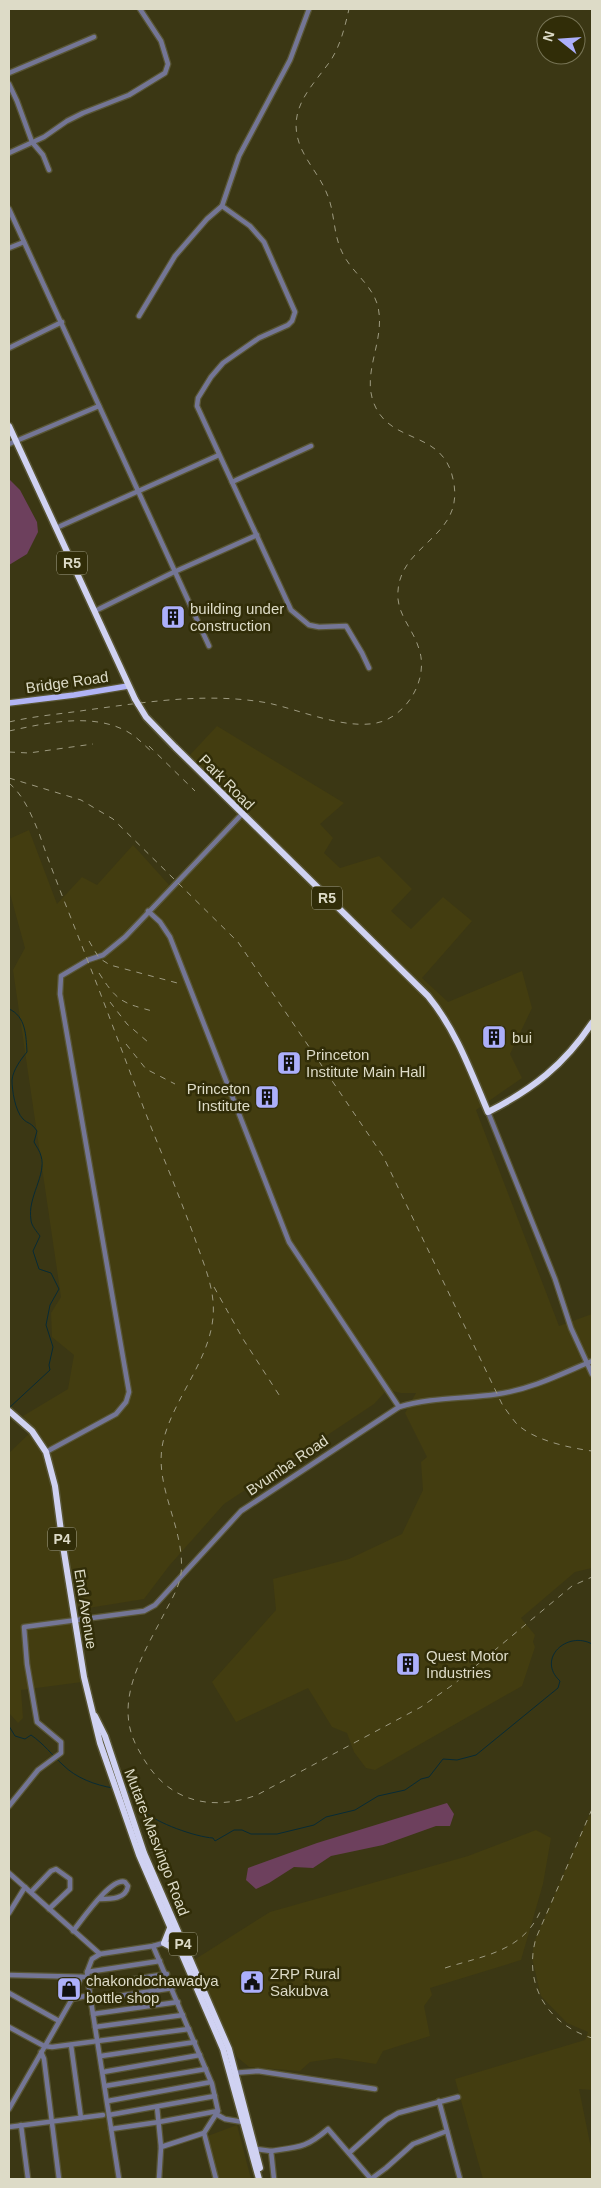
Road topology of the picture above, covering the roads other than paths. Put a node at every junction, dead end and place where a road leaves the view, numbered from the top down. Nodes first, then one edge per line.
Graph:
1 (140, 9) edge
2 (309, 9) edge
3 (94, 37) dead end
4 (9, 74) edge
5 (9, 84) edge
6 (32, 142) junction
7 (9, 153) edge
8 (50, 170) dead end
9 (222, 206) junction
10 (9, 209) edge
11 (24, 242) junction
12 (9, 248) edge
13 (139, 316) dead end
14 (62, 322) junction
15 (9, 348) edge
16 (99, 406) junction
17 (9, 426) edge
18 (12, 443) edge
19 (312, 446) dead end
20 (219, 455) junction
21 (232, 482) junction
22 (137, 490) junction
23 (56, 528) junction
24 (256, 535) junction
25 (174, 572) junction
26 (95, 611) junction
27 (209, 646) dead end
28 (369, 668) dead end
29 (128, 686) junction
30 (9, 703) edge
31 (242, 814) junction
32 (148, 911) junction
33 (592, 1023) edge
34 (488, 1112) junction
35 (592, 1361) edge
36 (587, 1364) junction
37 (592, 1374) edge
38 (399, 1406) junction
39 (11, 1413) edge
40 (46, 1452) junction
41 (75, 1619) junction
42 (84, 1677) joint
43 (93, 1712) junction
44 (9, 1806) edge
45 (9, 1873) edge
46 (25, 1887) junction
47 (31, 1892) junction
48 (100, 1899) junction
49 (49, 1909) junction
50 (9, 1914) edge
51 (170, 1927) junction
52 (72, 1931) junction
53 (178, 1938) junction
54 (164, 1943) junction
55 (154, 1946) junction
56 (182, 1953) junction
57 (100, 1954) junction
58 (160, 1960) junction
59 (88, 1974) junction
60 (167, 1974) junction
61 (9, 1975) edge
62 (82, 1977) junction
63 (89, 1986) junction
64 (172, 1988) junction
65 (9, 1993) edge
66 (91, 1997) junction
67 (72, 2000) junction
68 (178, 2002) junction
69 (93, 2014) junction
70 (183, 2015) junction
71 (59, 2021) junction
72 (9, 2027) edge
73 (95, 2028) junction
74 (189, 2029) junction
75 (98, 2042) junction
76 (195, 2042) junction
77 (70, 2045) junction
78 (44, 2046) junction
79 (41, 2052) junction
80 (200, 2055) junction
81 (101, 2056) junction
82 (206, 2069) junction
83 (103, 2072) junction
84 (234, 2073) junction
85 (211, 2082) junction
86 (105, 2086) junction
87 (375, 2089) dead end
88 (215, 2096) junction
89 (458, 2097) dead end
90 (439, 2101) junction
91 (108, 2102) junction
92 (157, 2106) junction
93 (9, 2109) edge
94 (217, 2112) junction
95 (109, 2115) junction
96 (103, 2116) dead end
97 (81, 2118) junction
98 (159, 2122) junction
99 (243, 2122) junction
100 (51, 2123) junction
101 (21, 2125) junction
102 (9, 2127) edge
103 (111, 2129) junction
104 (447, 2131) junction
105 (204, 2133) junction
106 (161, 2147) junction
107 (256, 2150) junction
108 (271, 2151) junction
109 (349, 2153) junction
110 (28, 2179) edge
111 (58, 2179) edge
112 (119, 2179) edge
113 (159, 2179) edge
114 (216, 2179) edge
115 (259, 2179) edge
116 (263, 2179) edge
117 (274, 2179) edge
118 (371, 2179) edge
119 (460, 2179) edge

1 - 6 street
2 - 9 street
3 - 4 street
5 - 6 street
6 - 7 street
6 - 8 street
9 - 13 street
9 - 20 street
10 - 11 street
11 - 12 street
11 - 14 street
14 - 15 street
14 - 16 street
16 - 18 street
16 - 22 street
17 - 18 highway, Park Road / R5
18 - 23 highway, Park Road / R5
19 - 21 street
20 - 21 street
20 - 22 street
21 - 24 street
22 - 23 street
22 - 25 street
23 - 26 highway, Park Road / R5
24 - 25 street
24 - 28 street
25 - 26 street
25 - 27 street
26 - 29 highway, Park Road / R5
29 - 30 main road, Bridge Road
29 - 31 highway, Park Road / R5
31 - 32 street
31 - 34 highway, Park Road / R5
32 - 38 street
32 - 40 street
33 - 34 highway
34 - 36 street
35 - 36 street, Bvumba Road
36 - 37 street
36 - 38 street, Bvumba Road
38 - 41 street, Bvumba Road
39 - 40 highway, End Avenue / P4
40 - 41 highway, End Avenue / P4
41 - 42 highway, End Avenue / P4
41 - 44 street, Bvumba Road
42 - 43 highway, Mutare-Masvingo Road / P4
43 - 51 highway, Mutare-Masvingo Road / P4
43 - 53 highway, Mutare-Masvingo Road / P4
45 - 46 street
46 - 47 street
46 - 50 street
47 - 49 street
47 - 49 street
48 - 48 street
48 - 52 street
49 - 52 street
51 - 53 highway, Mutare-Masvingo Road / P4
51 - 54 highway
52 - 57 street
53 - 54 street
53 - 56 highway, Mutare-Masvingo Road / P4
53 - 84 highway, Mutare-Masvingo Road / P4
54 - 55 street
54 - 56 highway
55 - 57 street
55 - 58 street
56 - 84 highway, Mutare-Masvingo Road / P4
57 - 59 street
58 - 59 street
58 - 60 street
59 - 62 street
59 - 63 street
60 - 63 street
60 - 64 street
61 - 62 street
62 - 67 street
63 - 66 street
64 - 66 street
64 - 68 street
65 - 71 street
66 - 67 street
66 - 69 street
67 - 71 street
68 - 69 street
68 - 70 street
69 - 73 street
70 - 73 street
70 - 74 street
71 - 78 street
72 - 78 street
73 - 75 street
74 - 75 street
74 - 76 street
75 - 77 street
75 - 81 street
76 - 80 street
76 - 81 street
77 - 78 street
77 - 97 street
78 - 79 street
79 - 93 street
79 - 100 street
80 - 82 street
80 - 83 street
81 - 83 street
82 - 85 street
82 - 86 street
83 - 86 street
84 - 87 street
84 - 99 highway, Mutare-Masvingo Road / P4
84 - 107 highway, Mutare-Masvingo Road / P4
85 - 88 street
85 - 91 street
86 - 91 street
88 - 92 street
88 - 94 street
89 - 90 street
90 - 104 street
90 - 109 street
91 - 95 street
92 - 95 street
92 - 98 street
94 - 98 street
94 - 99 street
94 - 105 street
95 - 103 street
96 - 97 street
97 - 100 street
98 - 103 street
98 - 106 street
99 - 115 highway, Mutare-Masvingo Road / P4
100 - 101 street
100 - 111 street
101 - 102 street
101 - 110 street
103 - 112 street
104 - 118 street
104 - 119 street
105 - 106 street
105 - 114 street
106 - 113 street
107 - 108 street
107 - 116 highway, Mutare-Masvingo Road / P4
108 - 109 street
108 - 117 street
109 - 118 street

